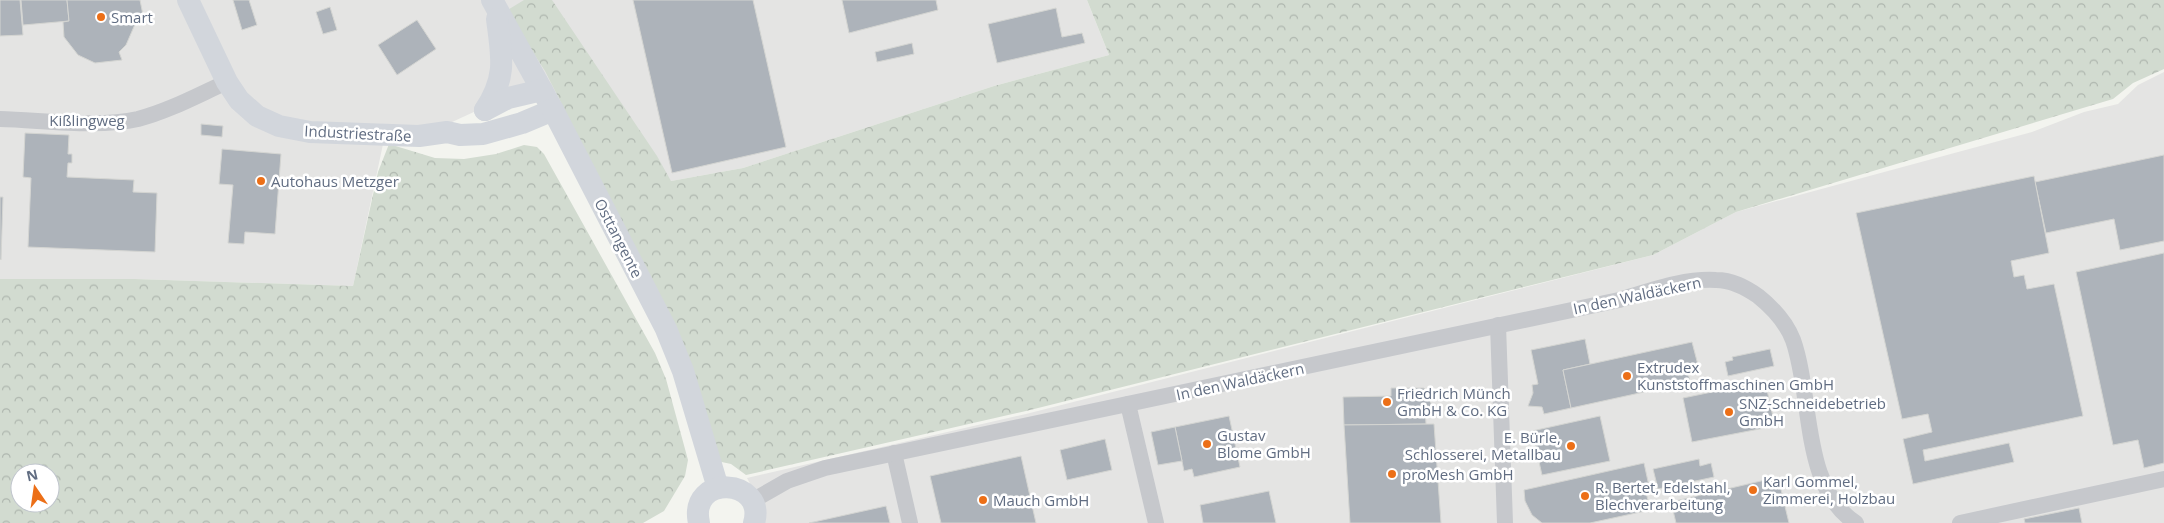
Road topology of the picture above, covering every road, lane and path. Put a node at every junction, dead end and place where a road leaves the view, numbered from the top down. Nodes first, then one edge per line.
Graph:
1 (188, 0) edge
2 (494, 3) edge
3 (227, 82) junction
4 (542, 90) junction
5 (484, 110) junction
6 (553, 110) junction
7 (0, 119) edge
8 (448, 132) junction
9 (1498, 325) junction
10 (1128, 404) junction
11 (894, 453) junction
12 (2164, 479) edge
13 (718, 488) junction
14 (752, 501) junction
15 (699, 523) edge
16 (754, 523) edge
17 (910, 523) edge
18 (1156, 523) edge
19 (1504, 523) edge
20 (1856, 523) edge
21 (1960, 523) edge

1 - 3 main road, Industriestraße
2 - 4 main road, Osttangente
2 - 5 main road
3 - 7 street, Kißlingweg
3 - 8 main road, Industriestraße
4 - 5 main road, Industriestraße
4 - 6 main road, Osttangente
5 - 8 main road, Industriestraße
6 - 8 main road, Industriestraße
6 - 13 main road, Osttangente
9 - 10 street, In den Waldäckern
9 - 19 street
9 - 20 street, In den Waldäckern
10 - 11 street, In den Waldäckern
10 - 18 street
11 - 14 street, In den Waldäckern
11 - 17 street
12 - 21 street
13 - 14 main road
13 - 15 main road
14 - 16 main road

